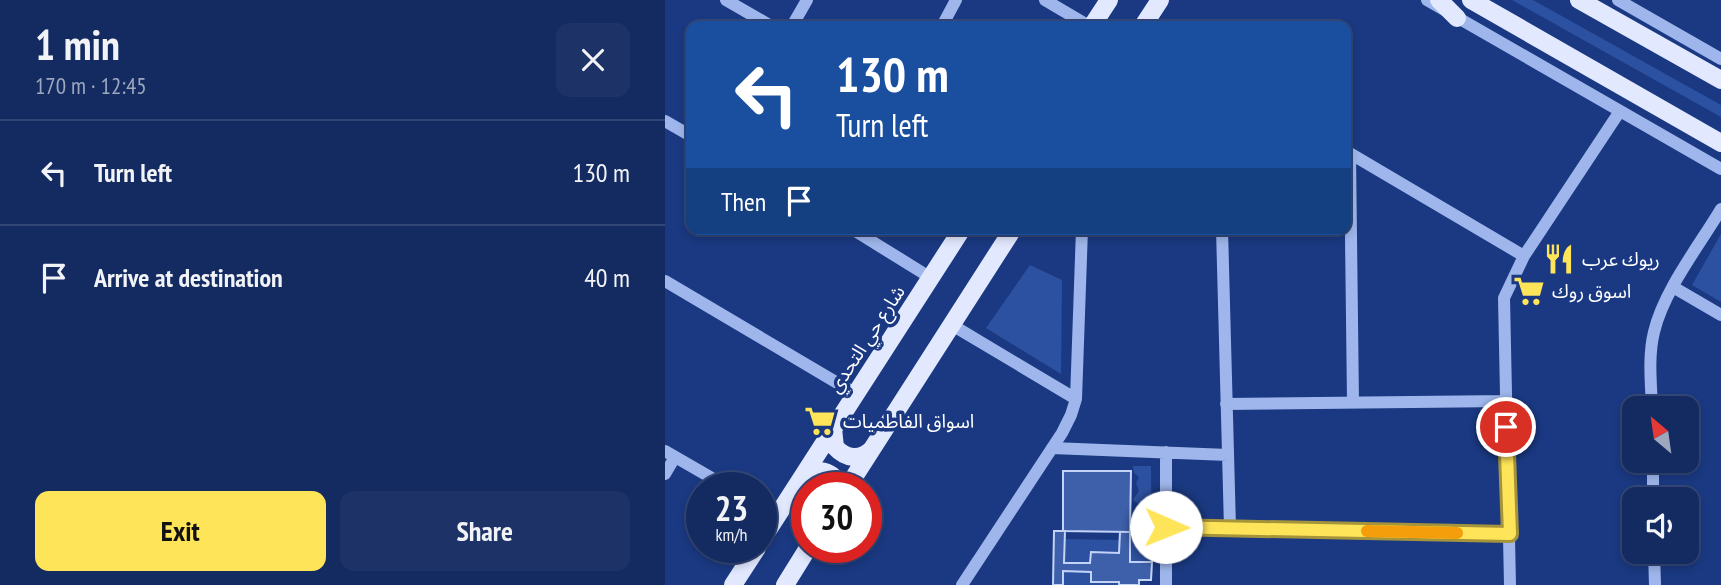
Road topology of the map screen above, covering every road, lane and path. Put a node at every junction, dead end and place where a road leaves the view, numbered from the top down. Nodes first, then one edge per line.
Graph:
1 (726, 0) edge
2 (807, 0) edge
3 (957, 0) edge
4 (1045, 0) edge
5 (1109, 0) edge
6 (1160, 0) edge
7 (1427, 0) edge
8 (1439, 0) edge
9 (1471, 0) edge
10 (1579, 0) edge
11 (1618, 0) edge
12 (1149, 14) edge
13 (1457, 18) junction
14 (762, 21) edge
15 (795, 21) edge
16 (945, 21) edge
17 (1082, 21) edge
18 (1094, 21) edge
19 (1721, 59) edge
20 (1721, 80) edge
21 (1620, 111) junction
22 (665, 121) edge
23 (686, 133) edge
24 (1721, 143) edge
25 (1351, 155) edge
26 (1721, 169) edge
27 (1721, 209) edge
28 (862, 235) edge
29 (957, 235) edge
30 (1009, 235) edge
31 (1082, 235) edge
32 (1222, 235) edge
33 (1350, 235) edge
34 (1524, 256) junction
35 (930, 278) junction
36 (665, 281) edge
37 (1673, 287) junction
38 (1721, 316) edge
39 (952, 325) junction
40 (856, 394) junction
41 (1652, 396) edge
42 (1076, 399) junction
43 (1506, 401) junction
44 (1353, 402) junction
45 (1226, 404) junction
46 (833, 429) junction
47 (1052, 448) junction
48 (872, 449) junction
49 (1166, 452) junction
50 (670, 454) edge
51 (1228, 454) junction
52 (701, 472) edge
53 (805, 472) edge
54 (857, 472) edge
55 (665, 474) edge
56 (791, 494) edge
57 (777, 516) edge
58 (1166, 527) junction
59 (1230, 528) junction
60 (1510, 534) junction
61 (747, 563) edge
62 (801, 563) edge
63 (1654, 564) edge
64 (791, 583) edge
65 (733, 585) edge
66 (963, 585) edge
67 (1166, 585) edge
68 (1510, 585) edge
69 (1655, 585) edge

1 - 14 street
2 - 15 street
3 - 16 street
4 - 17 street
5 - 18 main road
6 - 12 main road
7 - 13 street
8 - 13 main road
9 - 24 main road
10 - 20 main road
11 - 19 street
13 - 21 street
21 - 26 street
21 - 34 street
22 - 23 street
25 - 34 street
27 - 37 street
28 - 35 street
29 - 35 main road, شارع حي التحدي
30 - 39 main road
31 - 42 street
32 - 45 street
33 - 44 street
34 - 43 street
35 - 40 main road, شارع حي التحدي
36 - 40 street
37 - 38 street
37 - 41 street
39 - 42 street
39 - 48 main road
40 - 46 main road, شارع حي التحدي
42 - 47 street
43 - 44 street
43 - 60 street
44 - 45 street
45 - 51 street
46 - 48 main road
46 - 53 main road, شارع حي التحدي
47 - 49 street
47 - 66 street
48 - 54 main road
49 - 51 street
49 - 58 street
50 - 52 street
50 - 55 street
51 - 59 street
56 - 57 main road, شارع حي التحدي
58 - 59 street
58 - 67 street
59 - 60 street
60 - 68 street
61 - 65 main road
62 - 64 main road
63 - 69 street

